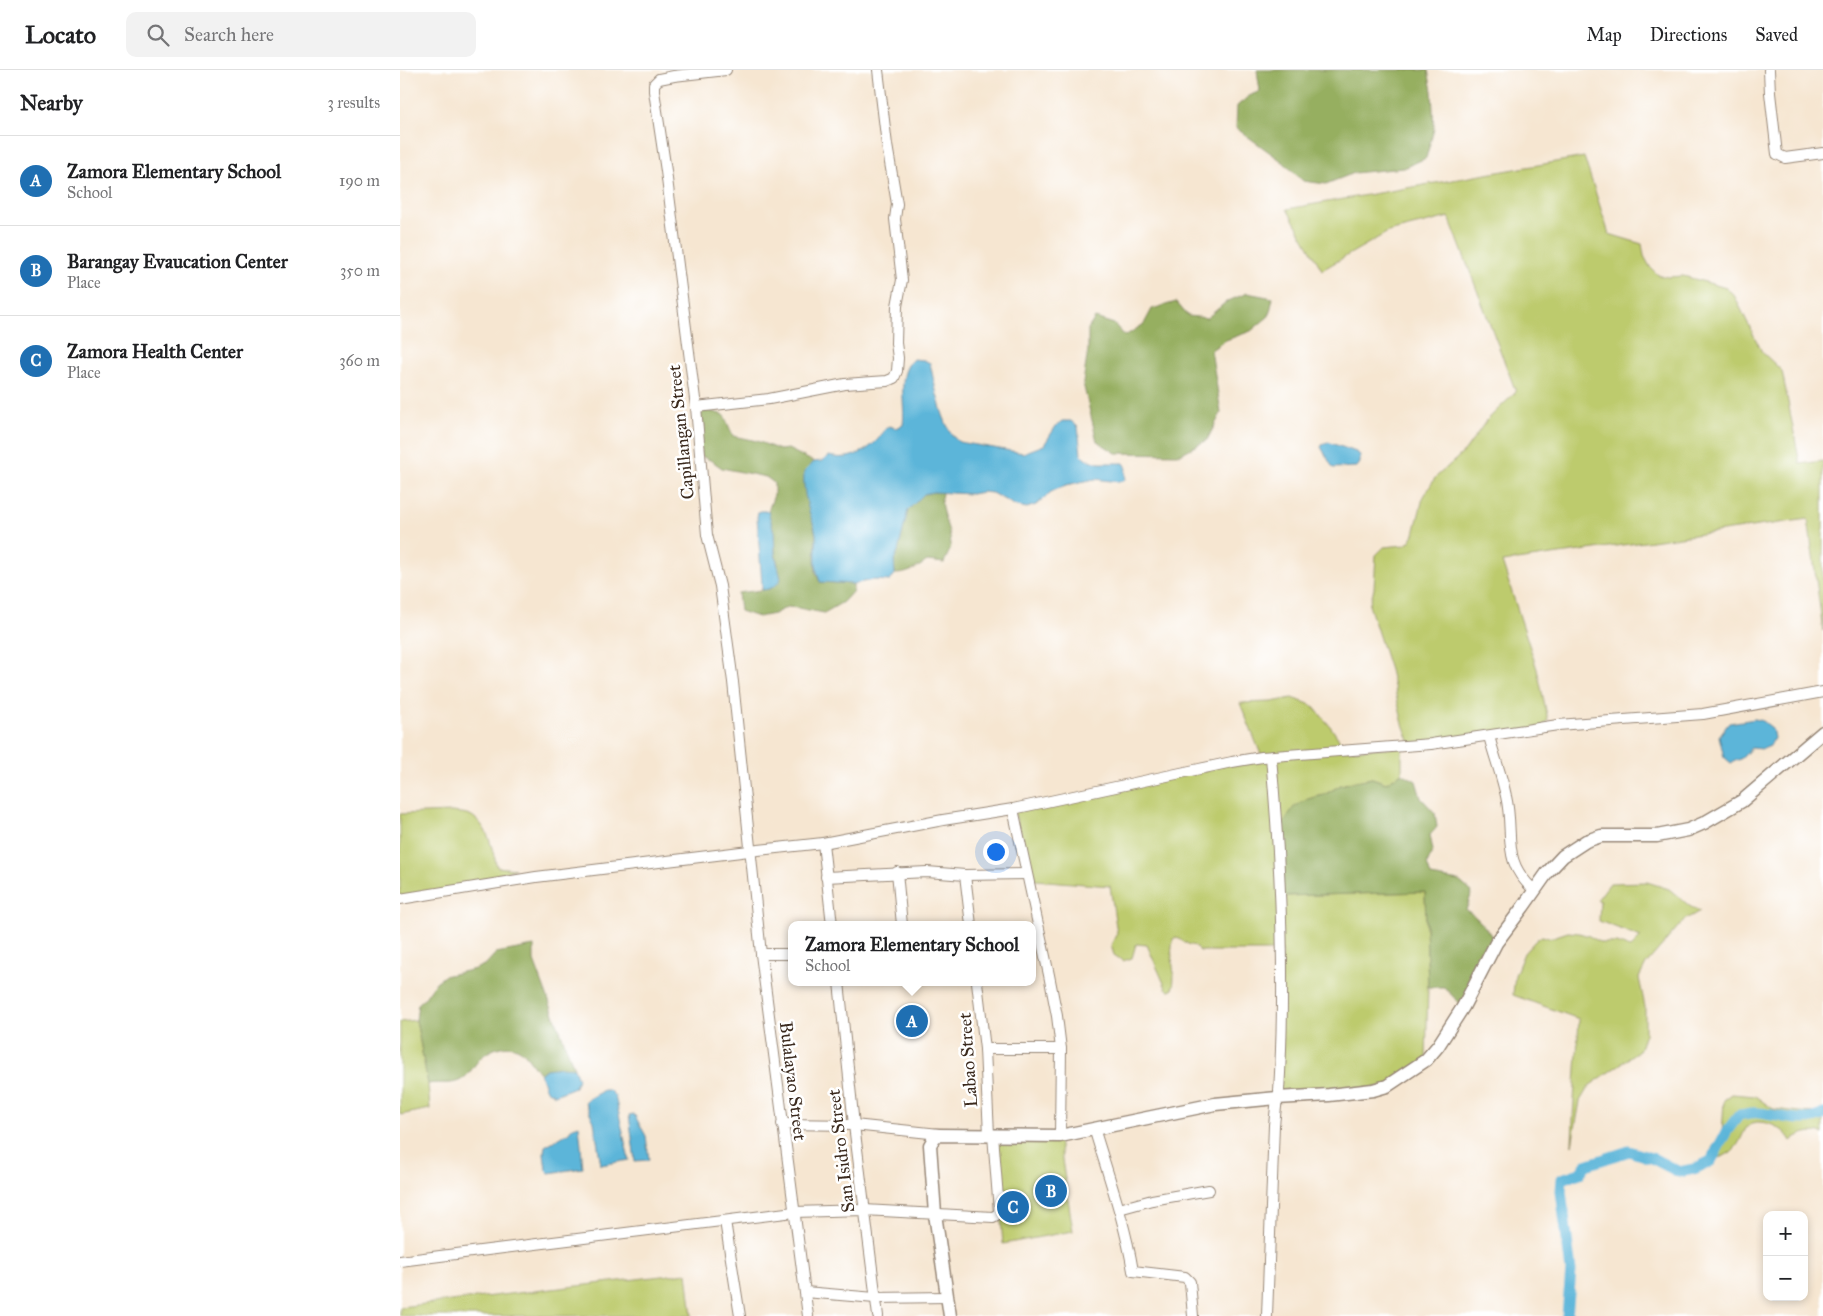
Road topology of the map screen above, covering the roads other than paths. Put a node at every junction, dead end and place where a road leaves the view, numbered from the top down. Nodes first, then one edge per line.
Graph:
1 (726, 70) edge
2 (878, 70) edge
3 (1769, 70) edge
4 (1823, 153) edge
5 (696, 407) junction
6 (1823, 692) edge
7 (1823, 732) edge
8 (1488, 736) junction
9 (1271, 757) junction
10 (1013, 809) junction
11 (823, 843) junction
12 (750, 851) junction
13 (897, 873) junction
14 (1026, 874) junction
15 (965, 875) junction
16 (826, 878) junction
17 (1534, 890) junction
18 (400, 899) edge
19 (831, 921) edge
20 (902, 921) edge
21 (971, 921) edge
22 (761, 954) junction
23 (788, 954) edge
24 (839, 986) edge
25 (978, 986) edge
26 (985, 1049) junction
27 (1061, 1049) junction
28 (1278, 1094) junction
29 (782, 1124) junction
30 (854, 1125) junction
31 (1094, 1128) junction
32 (939, 1134) junction
33 (991, 1135) junction
34 (1060, 1136) junction
35 (1209, 1190) dead end
36 (1119, 1209) junction
37 (864, 1210) junction
38 (794, 1212) junction
39 (935, 1214) junction
40 (726, 1221) junction
41 (400, 1261) edge
42 (805, 1292) junction
43 (948, 1297) junction
44 (875, 1298) junction
45 (740, 1316) edge
46 (808, 1316) edge
47 (878, 1316) edge
48 (950, 1316) edge
49 (1192, 1316) edge
50 (1267, 1316) edge

1 - 5 street, Capillangan Street
2 - 5 street
3 - 4 street
5 - 12 street, Capillangan Street
6 - 8 street
7 - 17 main road
8 - 9 street
8 - 17 street
9 - 10 street
9 - 28 street
10 - 11 street
10 - 14 street
11 - 12 street
11 - 16 street
12 - 18 street
12 - 22 street, Bulalayao Street
13 - 15 street
13 - 16 street
13 - 20 street
14 - 15 street
14 - 27 street
15 - 21 street
16 - 19 street
17 - 28 main road
22 - 23 street
22 - 29 street, Bulalayao Street
24 - 30 street, San Isidro Street
25 - 26 street, Labao Street
26 - 27 street
26 - 33 street, Labao Street
27 - 34 street
28 - 31 main road
28 - 50 street
29 - 30 street
29 - 38 street, Bulalayao Street
30 - 32 street
30 - 37 street, San Isidro Street
31 - 34 main road
31 - 36 street
32 - 33 main road
32 - 39 main road
33 - 34 main road
33 - 39 street, Labao Street
35 - 36 street
36 - 49 street
37 - 38 street
37 - 39 street
37 - 44 street, San Isidro Street
38 - 40 street
38 - 42 street, Bulalayao Street
39 - 43 main road
40 - 41 street
40 - 45 street
42 - 44 street
42 - 46 street, Bulalayao Street
43 - 44 street
43 - 48 main road
44 - 47 street, San Isidro Street

